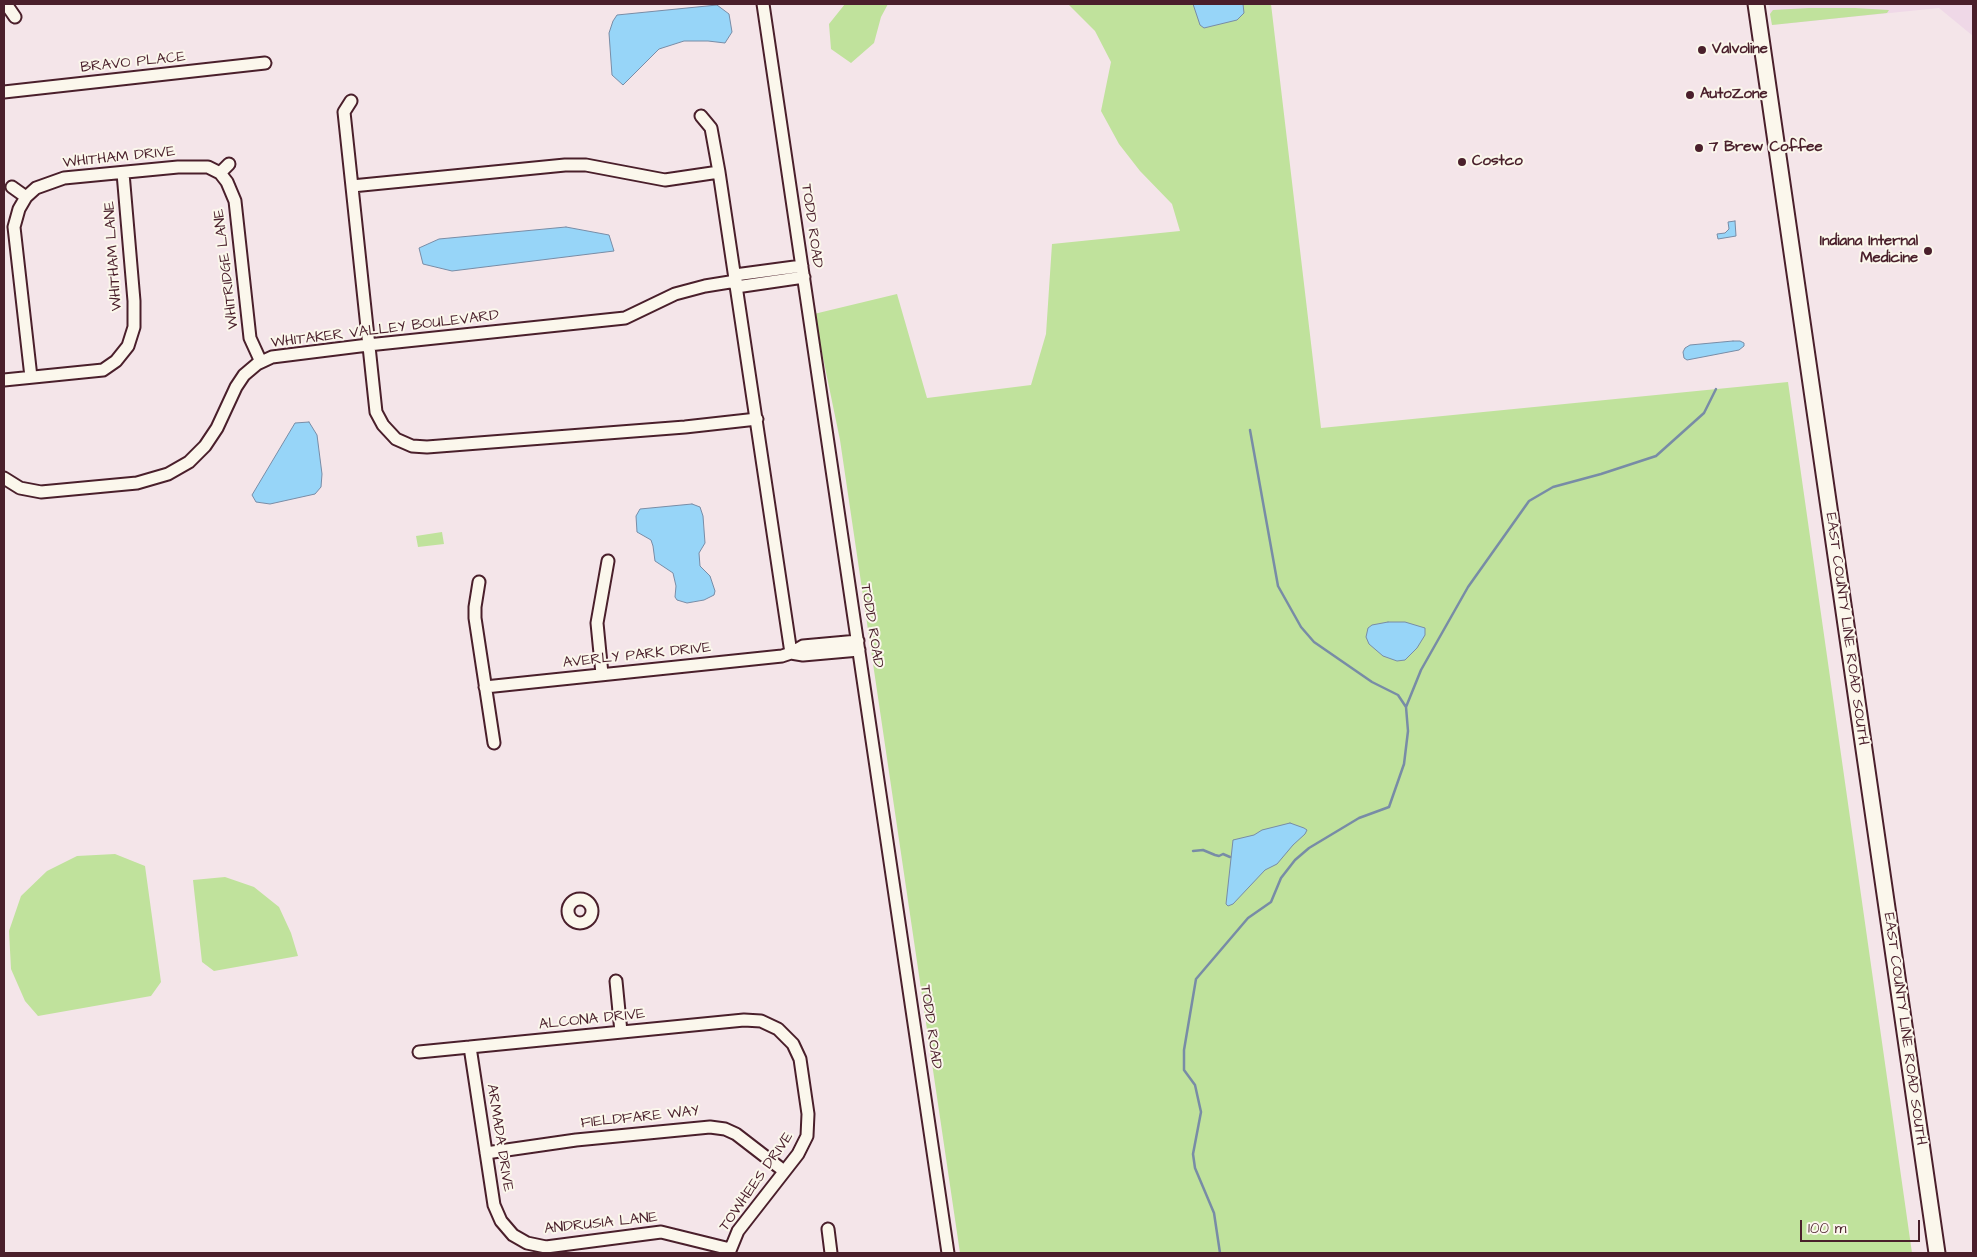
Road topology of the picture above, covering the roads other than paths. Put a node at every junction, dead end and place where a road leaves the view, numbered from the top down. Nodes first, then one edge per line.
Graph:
1 (6, 4) edge
2 (763, 4) edge
3 (1756, 4) edge
4 (16, 17) dead end
5 (266, 63) dead end
6 (4, 92) edge
7 (351, 101) dead end
8 (701, 116) dead end
9 (229, 164) dead end
10 (719, 172) junction
11 (122, 173) junction
12 (220, 173) junction
13 (352, 186) junction
14 (12, 187) dead end
15 (26, 197) junction
16 (803, 272) junction
17 (736, 281) junction
18 (368, 345) junction
19 (261, 362) junction
20 (31, 377) junction
21 (4, 380) edge
22 (757, 420) junction
23 (4, 478) edge
24 (608, 561) dead end
25 (479, 582) dead end
26 (858, 646) junction
27 (791, 653) junction
28 (602, 674) junction
29 (485, 687) junction
30 (494, 743) dead end
31 (616, 981) dead end
32 (767, 1024) joint
33 (621, 1032) junction
34 (470, 1047) junction
35 (419, 1052) dead end
36 (486, 1153) junction
37 (784, 1171) junction
38 (828, 1229) dead end
39 (507, 1230) joint
40 (729, 1251) edge
41 (831, 1253) edge
42 (948, 1253) edge
43 (1937, 1253) edge

1 - 4 street
2 - 16 street, TODD ROAD
3 - 43 main road, EAST COUNTY LINE ROAD SOUTH
5 - 6 street, BRAVO PLACE
7 - 13 street
8 - 10 street
9 - 12 street
10 - 13 street
10 - 17 street
11 - 12 street, WHITHAM DRIVE
11 - 15 street, WHITHAM DRIVE
11 - 20 street, WHITHAM LANE
12 - 19 street, WHITRIDGE LANE
13 - 18 street
14 - 15 street
15 - 20 street
16 - 17 street, WHITAKER VALLEY BOULEVARD
16 - 26 street, TODD ROAD
17 - 18 street, WHITAKER VALLEY BOULEVARD
17 - 22 street
18 - 19 street, WHITAKER VALLEY BOULEVARD
18 - 22 street
19 - 23 street, WHITAKER VALLEY BOULEVARD
20 - 21 street
22 - 27 street
24 - 28 street
25 - 29 street
26 - 27 street, AVERLY PARK DRIVE
26 - 42 street, TODD ROAD
27 - 28 street, AVERLY PARK DRIVE
28 - 29 street, AVERLY PARK DRIVE
29 - 30 street
31 - 33 street
32 - 33 street, ALCONA DRIVE
32 - 37 street, TOWHEES DRIVE
33 - 34 street, ALCONA DRIVE
34 - 35 street, ALCONA DRIVE
34 - 36 street, ARMADA DRIVE
36 - 37 street, FIELDFARE WAY
36 - 39 street, ARMADA DRIVE
37 - 40 street, TOWHEES DRIVE
38 - 41 street
39 - 40 street, ANDRUSIA LANE

